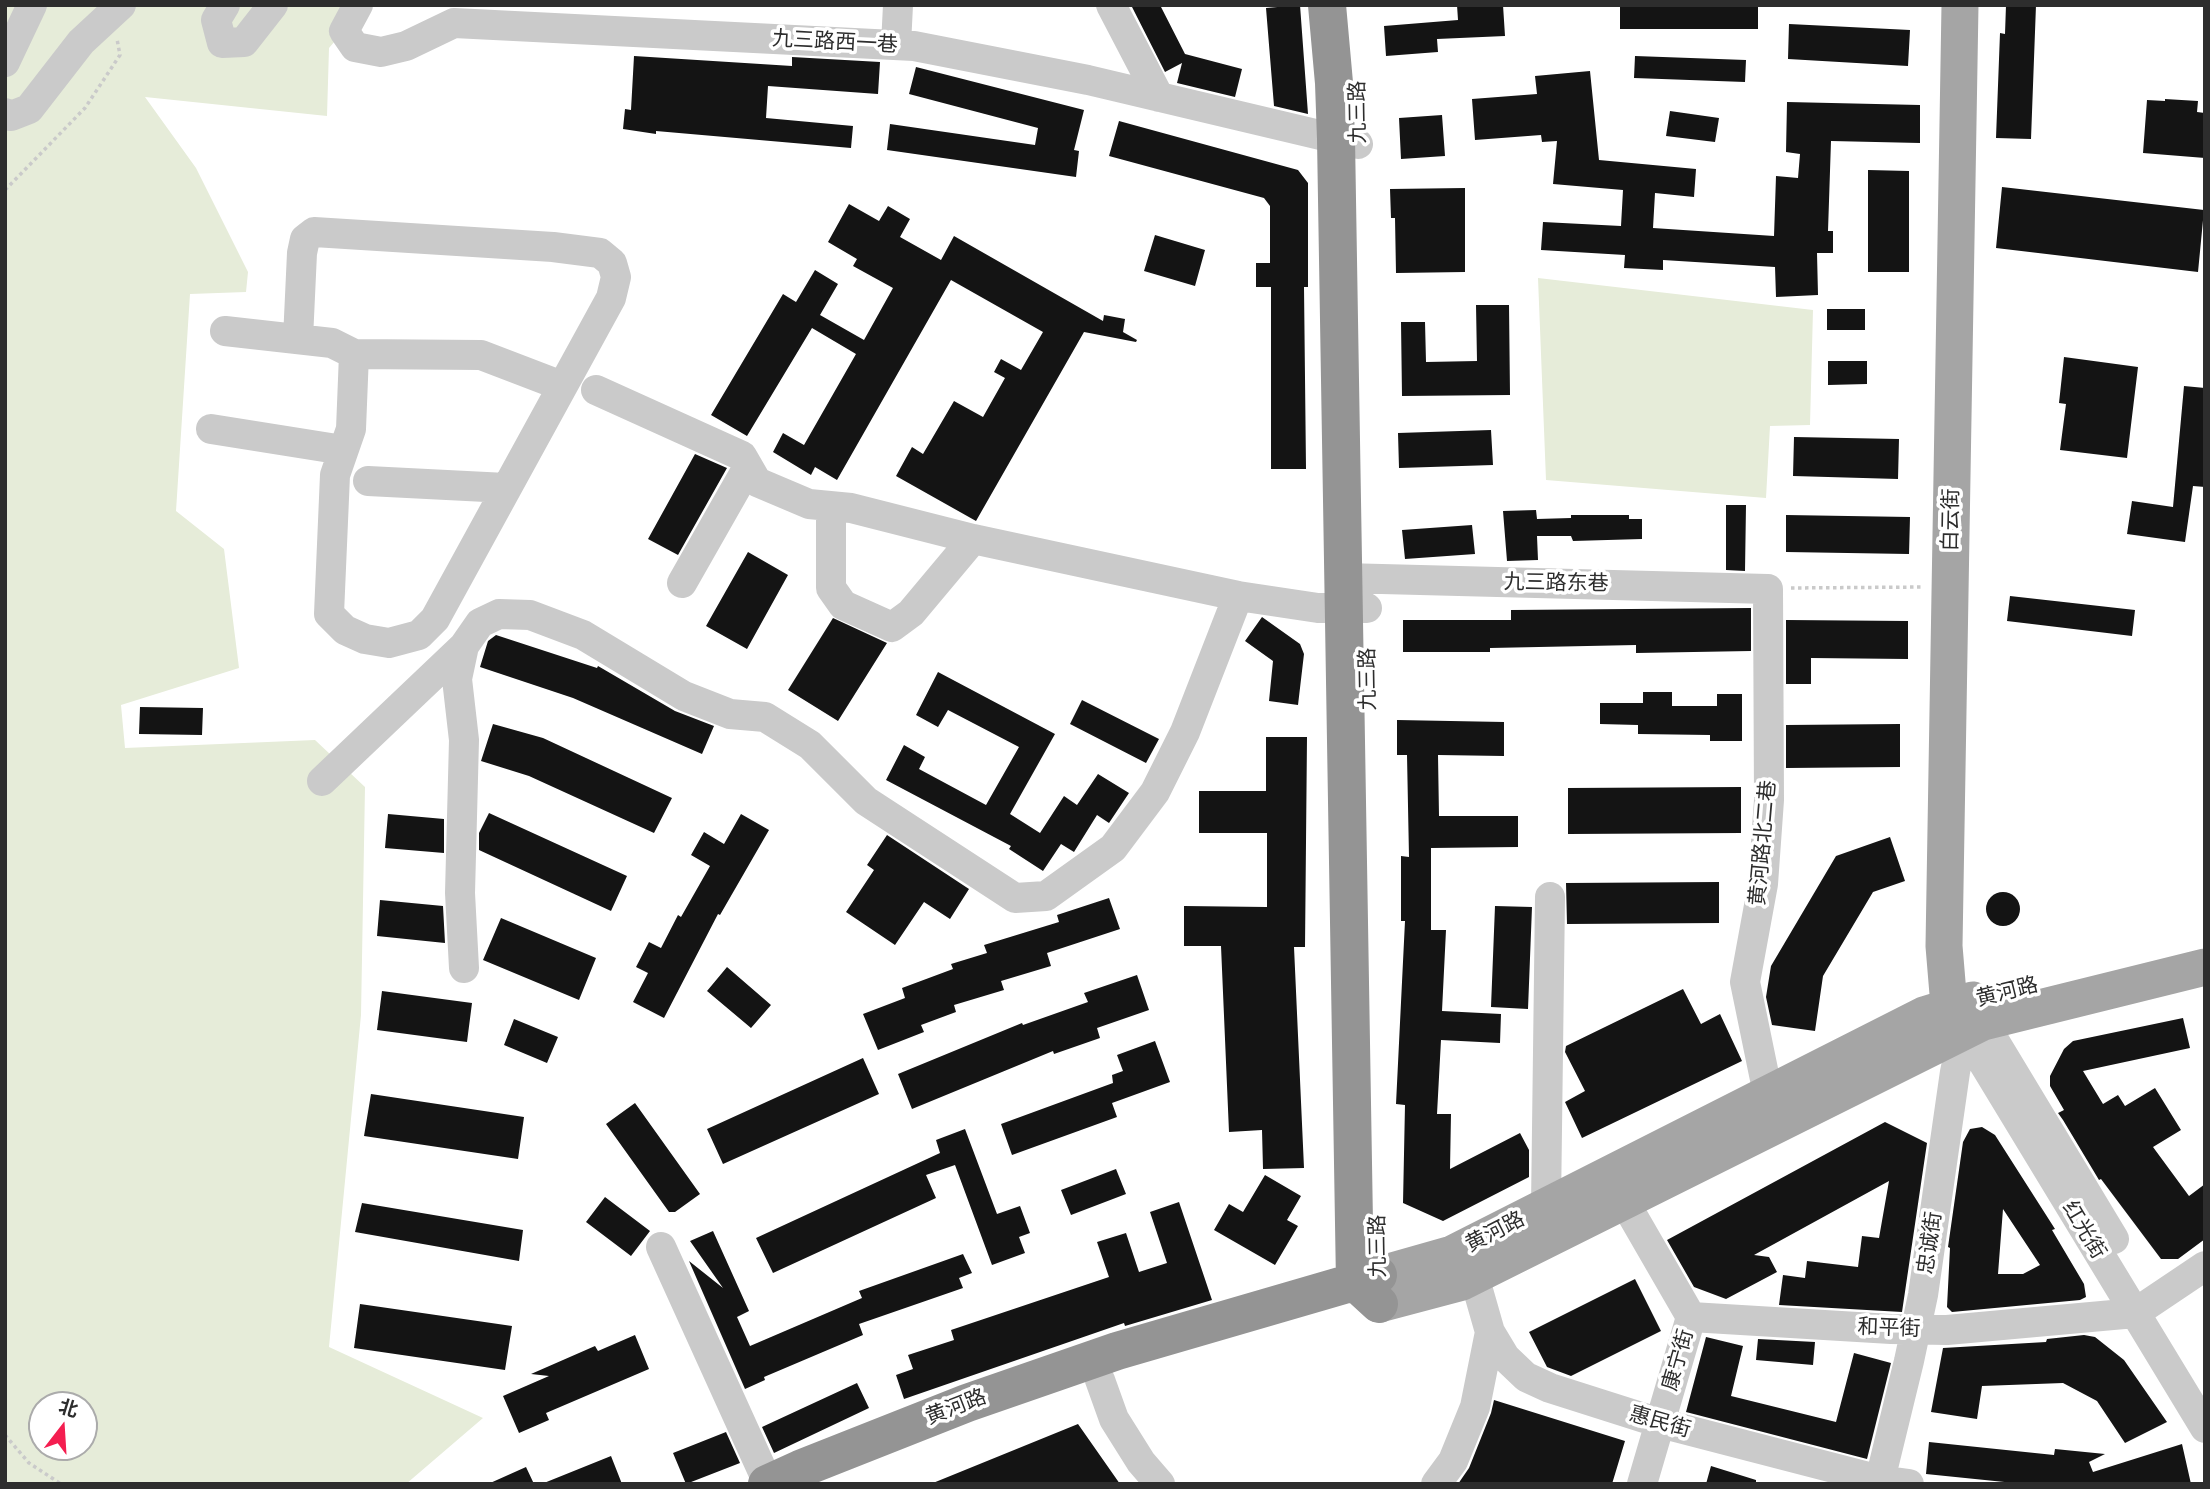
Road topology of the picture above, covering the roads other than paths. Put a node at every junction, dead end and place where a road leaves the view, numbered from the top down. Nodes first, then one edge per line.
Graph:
1 (32, 5) edge
2 (225, 5) edge
3 (273, 5) edge
4 (358, 5) edge
5 (898, 5) edge
6 (1111, 5) edge
7 (1327, 5) edge
8 (1352, 5) edge
9 (1960, 5) edge
10 (1982, 5) edge
11 (117, 9) edge
12 (896, 45) junction
13 (5, 62) edge
14 (1160, 97) junction
15 (5, 113) edge
16 (1347, 141) junction
17 (225, 331) dead end
18 (298, 339) junction
19 (354, 354) junction
20 (562, 386) junction
21 (596, 390) dead end
22 (211, 429) dead end
23 (343, 450) junction
24 (748, 467) junction
25 (369, 481) dead end
26 (506, 488) junction
27 (831, 506) junction
28 (973, 539) junction
29 (681, 583) dead end
30 (1768, 589) joint
31 (1355, 593) junction
32 (1238, 596) junction
33 (419, 635) junction
34 (464, 646) junction
35 (441, 668) junction
36 (322, 780) dead end
37 (1550, 897) dead end
38 (2205, 943) edge
39 (2205, 967) edge
40 (464, 968) dead end
41 (1967, 1015) junction
42 (1768, 1094) junction
43 (1624, 1201) junction
44 (1546, 1206) junction
45 (661, 1247) dead end
46 (2205, 1266) edge
47 (1474, 1276) junction
48 (1371, 1287) junction
49 (2144, 1308) junction
50 (1691, 1317) junction
51 (1916, 1330) junction
52 (1490, 1332) junction
53 (1100, 1380) junction
54 (2205, 1389) edge
55 (1660, 1423) junction
56 (2205, 1428) edge
57 (1880, 1482) edge
58 (768, 1484) edge
59 (829, 1484) edge
60 (1160, 1484) edge
61 (1436, 1484) edge
62 (1642, 1484) edge
63 (1909, 1484) edge

1 - 13 street
2 - 3 street
4 - 12 street, 九三路西一巷
5 - 12 street
6 - 14 street
7 - 16 highway, 九三路
8 - 16 highway, 九三路
9 - 41 main road, 白云街
10 - 41 main road, 白云街
11 - 15 street
12 - 14 street, 九三路西一巷
14 - 16 street, 九三路西一巷
16 - 31 highway, 九三路
17 - 18 street
18 - 19 street
18 - 20 street
19 - 20 street
19 - 23 street
20 - 26 street
21 - 24 street, 九三路东巷
22 - 23 street
23 - 33 street
24 - 27 street, 九三路东巷
24 - 29 street
25 - 26 street
26 - 33 street
27 - 28 street, 九三路东巷
27 - 28 street
28 - 32 street, 九三路东巷
30 - 31 street, 九三路东巷
30 - 42 street, 黄河路北二巷
31 - 32 street, 九三路东巷
31 - 48 highway, 九三路
32 - 34 street
33 - 35 street
34 - 35 street
34 - 40 street
35 - 36 street
37 - 44 street
38 - 41 main road, 黄河路
39 - 41 main road, 黄河路
41 - 42 main road, 黄河路
41 - 43 main road, 黄河路
41 - 49 street, 红光街
41 - 51 street, 忠诚街
42 - 44 main road, 黄河路
43 - 47 main road, 黄河路
43 - 50 street
44 - 48 main road, 黄河路
45 - 58 street
46 - 49 street, 和平街
47 - 48 main road, 黄河路
47 - 52 street, 惠民街
48 - 53 highway, 黄河路
48 - 58 highway, 黄河路
49 - 51 street, 和平街
49 - 54 street, 红光街
49 - 56 street, 红光街
50 - 51 street, 和平街
50 - 55 street, 康宁街
51 - 57 street, 忠诚街
52 - 55 street, 惠民街
52 - 61 street
53 - 59 highway, 黄河路
53 - 60 street
55 - 57 street, 惠民街
55 - 62 street, 康宁街
57 - 63 street, 惠民街

